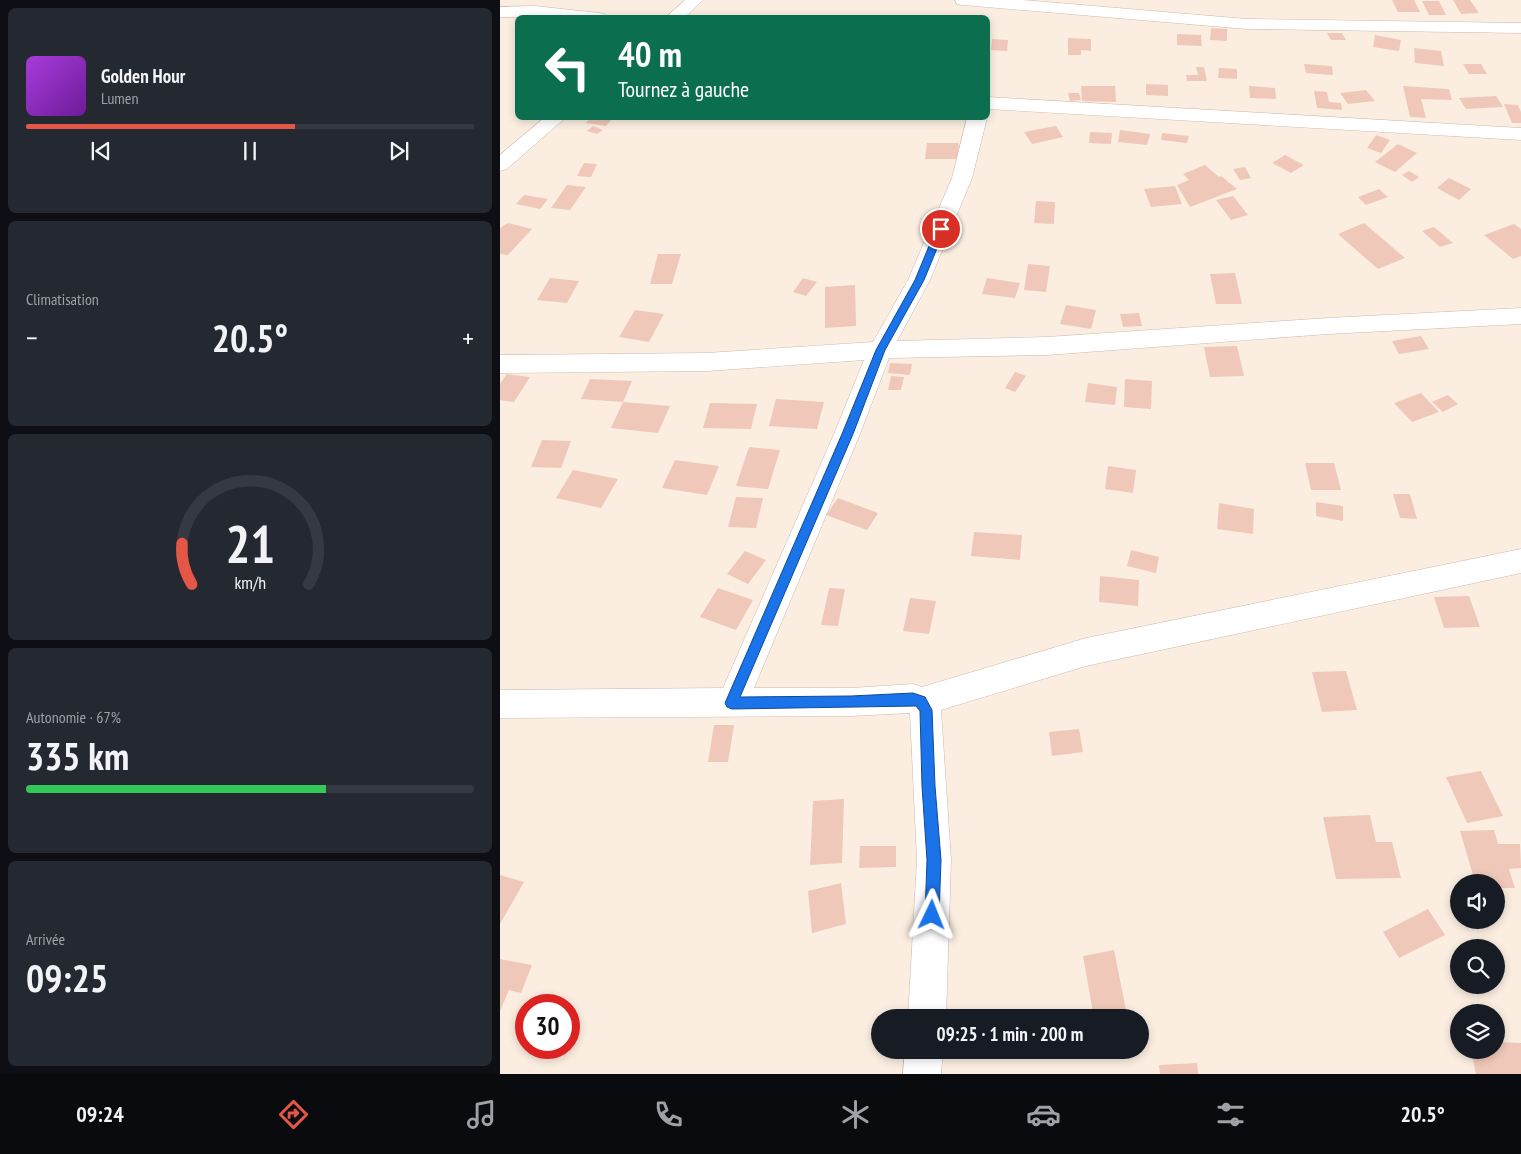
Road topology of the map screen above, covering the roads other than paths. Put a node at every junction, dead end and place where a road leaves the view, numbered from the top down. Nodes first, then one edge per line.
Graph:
1 (695, 0) edge
2 (963, 0) edge
3 (1190, 0) edge
4 (500, 12) edge
5 (571, 15) edge
6 (677, 15) edge
7 (1186, 19) junction
8 (1521, 28) edge
9 (990, 103) edge
10 (553, 120) edge
11 (976, 120) edge
12 (1521, 134) edge
13 (500, 165) edge
14 (1521, 316) edge
15 (880, 350) junction
16 (500, 364) edge
17 (1521, 561) edge
18 (920, 702) junction
19 (732, 703) junction
20 (500, 704) edge
21 (927, 1009) edge
22 (923, 1059) edge
23 (922, 1074) edge

1 - 6 street
2 - 7 street
3 - 7 street
4 - 5 street
7 - 8 street
9 - 12 street
10 - 13 street
11 - 15 street
14 - 15 street
15 - 16 street
15 - 19 street
17 - 18 street
18 - 19 street
18 - 21 street
19 - 20 street
22 - 23 street

